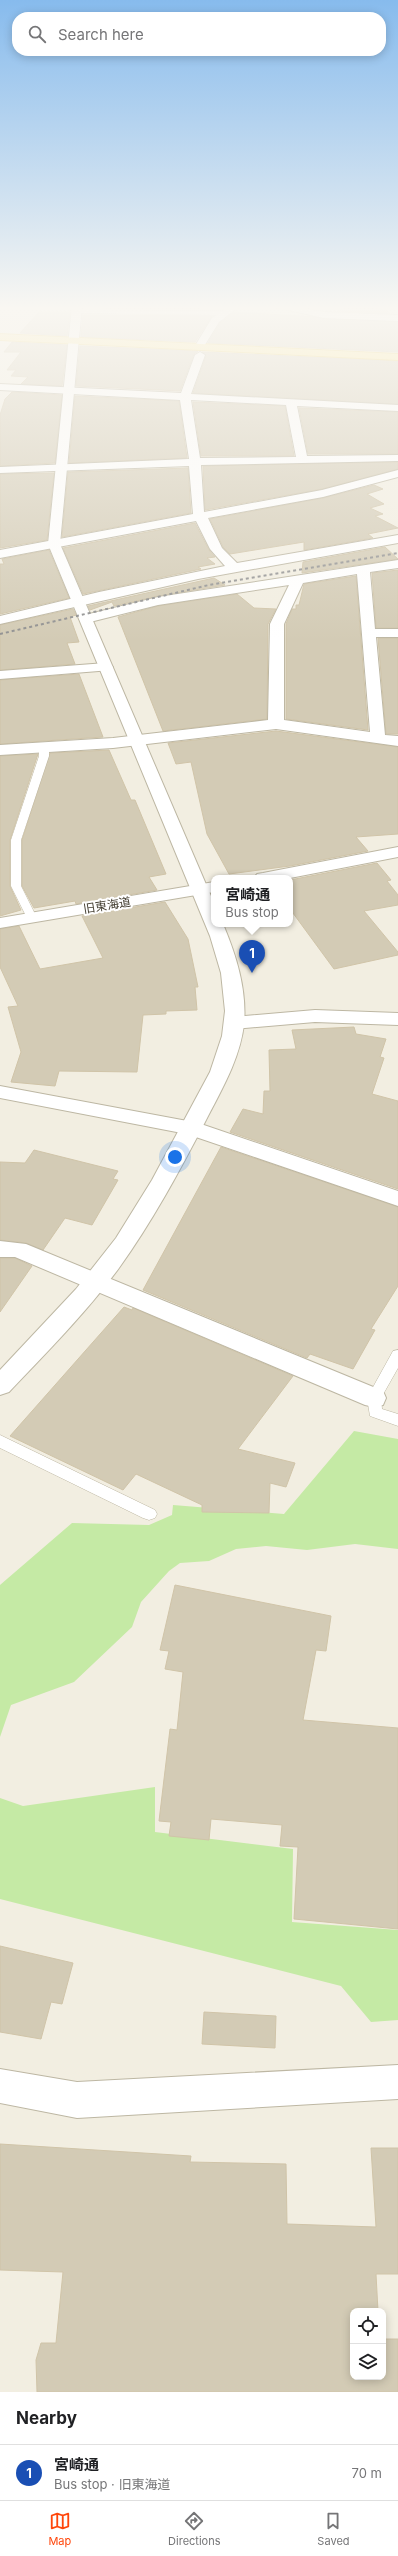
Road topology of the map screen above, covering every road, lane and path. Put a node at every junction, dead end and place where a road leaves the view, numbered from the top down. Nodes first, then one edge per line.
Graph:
1 (67, 418) edge
2 (188, 418) edge
3 (294, 418) edge
4 (302, 458) junction
5 (398, 458) edge
6 (195, 462) junction
7 (62, 467) junction
8 (0, 470) edge
9 (398, 473) edge
10 (202, 517) junction
11 (398, 539) edge
12 (54, 544) junction
13 (0, 554) edge
14 (398, 564) edge
15 (232, 566) junction
16 (363, 568) junction
17 (298, 579) junction
18 (78, 599) junction
19 (86, 619) junction
20 (0, 620) edge
21 (369, 633) junction
22 (398, 633) edge
23 (106, 667) junction
24 (0, 675) edge
25 (276, 724) junction
26 (378, 738) junction
27 (137, 740) junction
28 (398, 741) edge
29 (44, 748) junction
30 (0, 750) edge
31 (398, 852) edge
32 (279, 875) edge
33 (207, 889) edge
34 (211, 909) edge
35 (32, 918) junction
36 (0, 923) edge
37 (215, 927) edge
38 (398, 1020) edge
39 (234, 1024) junction
40 (0, 1092) edge
41 (191, 1128) junction
42 (398, 1199) edge
43 (0, 1249) edge
44 (96, 1281) junction
45 (398, 1355) edge
46 (0, 1386) edge
47 (374, 1398) junction
48 (398, 1420) edge
49 (0, 1441) edge
50 (149, 1514) dead end
51 (398, 2082) edge
52 (0, 2086) edge

1 - 7 street
2 - 6 street
3 - 4 street
4 - 5 street
4 - 6 street
6 - 7 street
6 - 10 street
7 - 8 street
7 - 12 street
9 - 10 street
10 - 12 street
10 - 15 street
11 - 15 street
12 - 13 street
12 - 18 street
14 - 16 street
15 - 18 street
16 - 17 street
16 - 21 street
17 - 19 street
17 - 25 street
18 - 19 street
18 - 20 street
19 - 23 street
21 - 22 street
21 - 26 street
23 - 24 street
23 - 27 street
25 - 26 street
25 - 27 street
26 - 28 street
27 - 29 street
27 - 33 street
29 - 30 street
29 - 35 lane
31 - 32 street
33 - 34 street
33 - 35 street, 旧東海道
35 - 36 street, 旧東海道
37 - 39 street
38 - 39 street
39 - 41 street
40 - 41 street
41 - 42 street
41 - 44 street
43 - 44 street
44 - 46 street
44 - 47 street
45 - 47 lane
47 - 48 lane
49 - 50 lane
51 - 52 street

